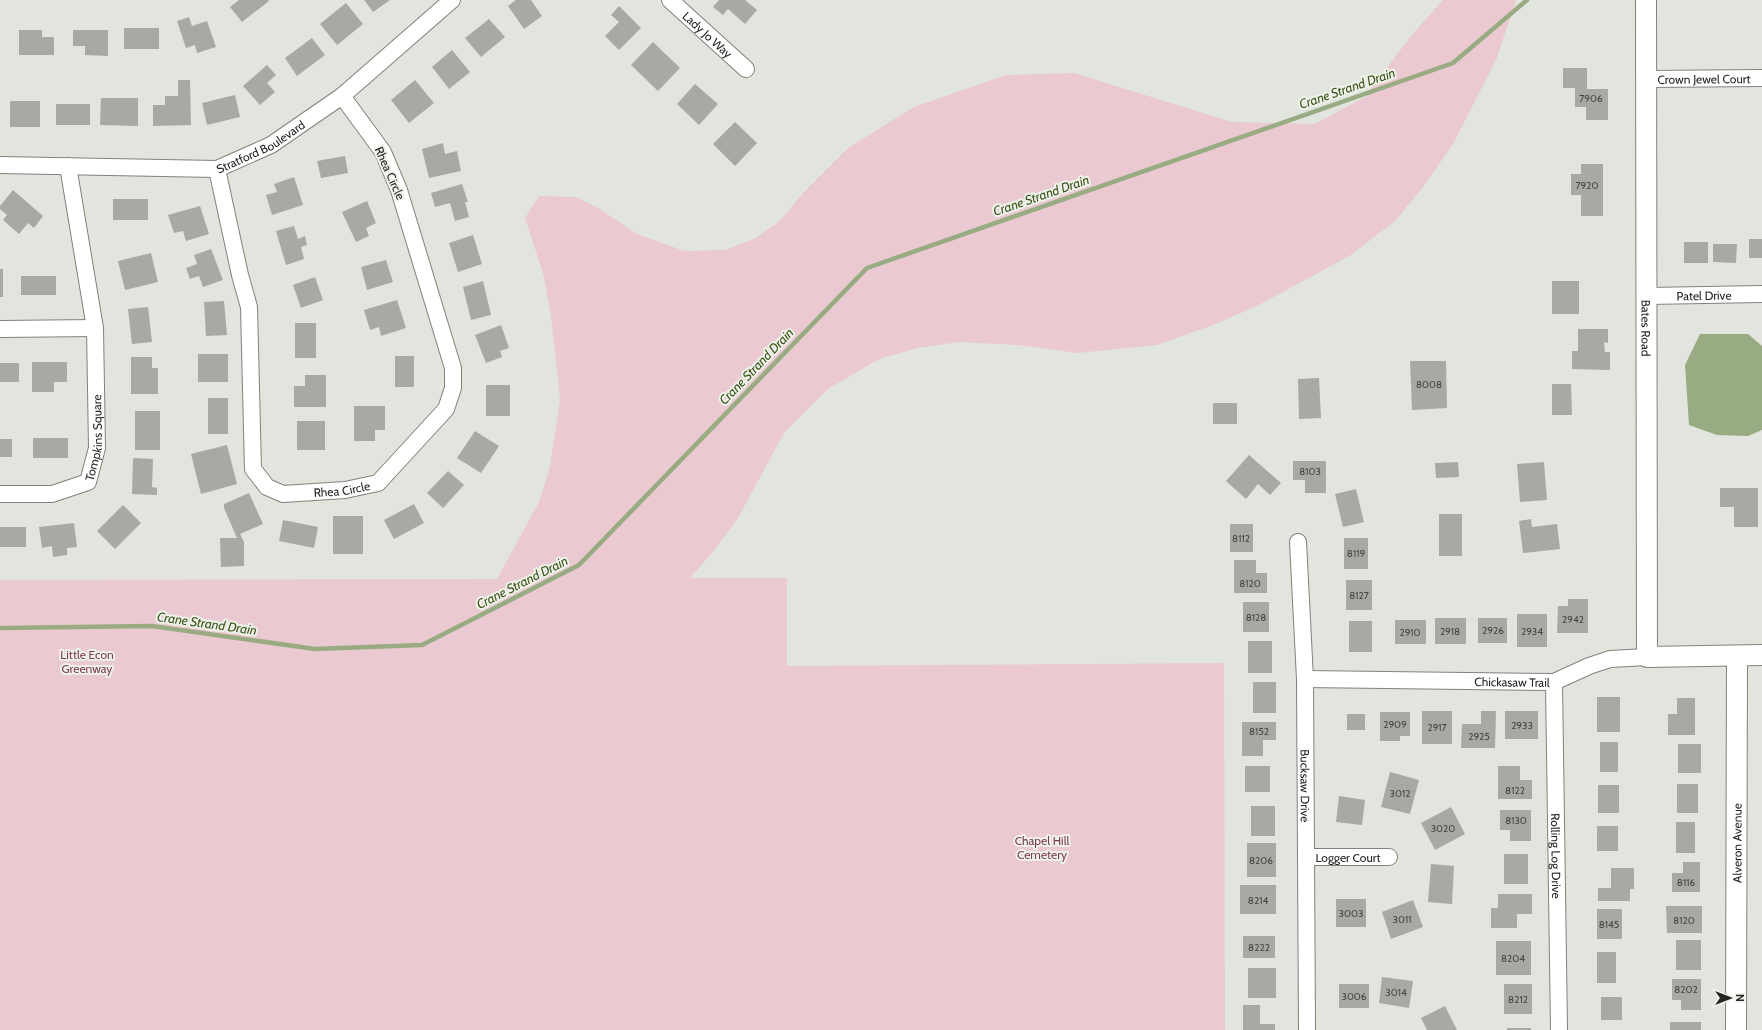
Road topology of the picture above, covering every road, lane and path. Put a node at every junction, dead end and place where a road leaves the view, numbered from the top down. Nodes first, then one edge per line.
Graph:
1 (452, 0) edge
2 (670, 0) edge
3 (1646, 0) edge
4 (746, 69) dead end
5 (1762, 78) edge
6 (1646, 79) junction
7 (342, 96) junction
8 (0, 165) edge
9 (68, 166) junction
10 (217, 169) junction
11 (1762, 294) edge
12 (1647, 296) junction
13 (95, 328) junction
14 (0, 329) edge
15 (0, 494) edge
16 (1298, 542) dead end
17 (1762, 655) edge
18 (1737, 656) junction
19 (1647, 657) junction
20 (1305, 679) junction
21 (1554, 682) junction
22 (1307, 857) junction
23 (1389, 857) dead end
24 (1307, 1030) edge
25 (1559, 1030) edge
26 (1736, 1030) edge

1 - 7 street, Stratford Boulevard
2 - 4 street, Lady Jo Way
3 - 6 street, Bates Road
5 - 6 street, Crown Jewel Court
6 - 12 street, Bates Road
7 - 10 street, Stratford Boulevard
7 - 10 street, Rhea Circle
8 - 9 street, Stratford Boulevard
9 - 10 street, Stratford Boulevard
9 - 13 street, Tompkins Square
11 - 12 street, Patel Drive
12 - 19 street, Bates Road
13 - 14 street
13 - 15 street, Tompkins Square
16 - 20 street, Bucksaw Drive
17 - 18 street, Chickasaw Trail
18 - 19 street, Chickasaw Trail
18 - 26 street, Alveron Avenue
19 - 21 street, Chickasaw Trail
20 - 21 street, Chickasaw Trail
20 - 22 street, Bucksaw Drive
21 - 25 street, Rolling Log Drive
22 - 23 street, Logger Court
22 - 24 street, Bucksaw Drive

